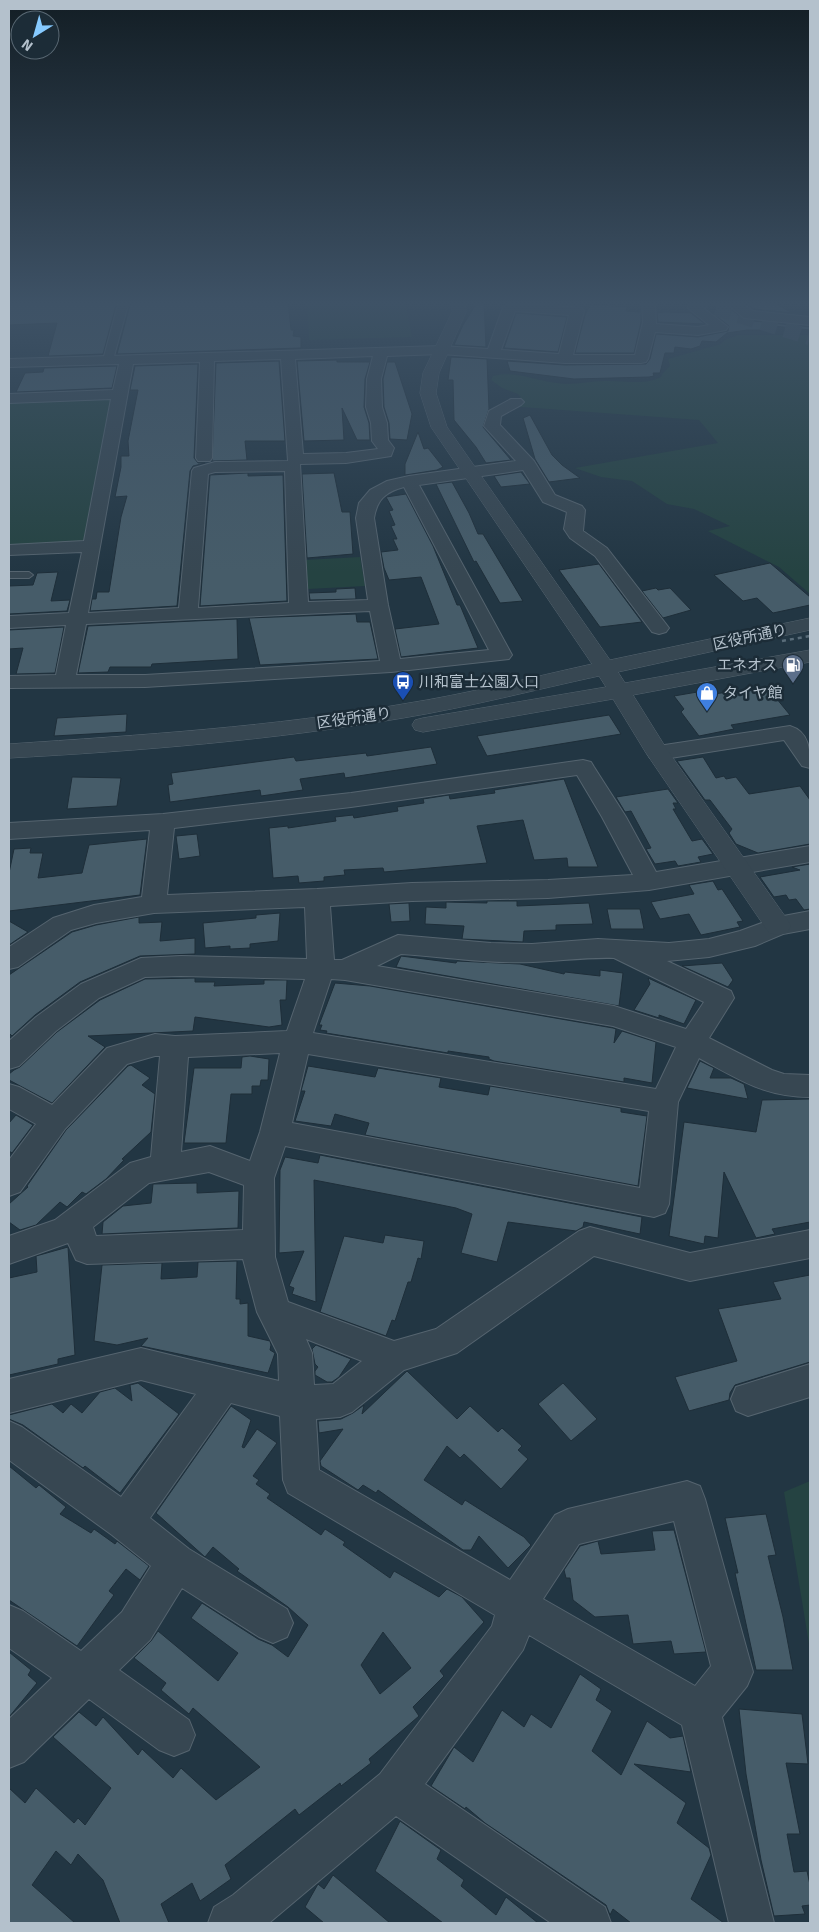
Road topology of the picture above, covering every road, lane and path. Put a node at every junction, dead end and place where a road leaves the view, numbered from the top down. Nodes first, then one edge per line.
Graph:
1 (206, 391) edge
2 (290, 391) edge
3 (374, 391) edge
4 (428, 391) edge
5 (119, 394) joint
6 (9, 398) edge
7 (516, 402) dead end
8 (204, 458) dead end
9 (528, 464) junction
10 (468, 472) junction
11 (409, 481) junction
12 (92, 546) junction
13 (9, 550) edge
14 (29, 574) dead end
15 (9, 575) edge
16 (378, 605) junction
17 (299, 609) junction
18 (188, 614) junction
19 (77, 619) junction
20 (9, 622) edge
21 (810, 624) edge
22 (659, 628) dead end
23 (810, 656) edge
24 (391, 666) junction
25 (605, 668) junction
26 (65, 681) junction
27 (9, 682) edge
28 (618, 690) junction
29 (9, 751) edge
30 (658, 753) junction
31 (810, 761) edge
32 (9, 767) edge
33 (163, 822) junction
34 (9, 831) edge
35 (810, 854) edge
36 (737, 868) junction
37 (649, 882) junction
38 (317, 898) junction
39 (154, 904) junction
40 (810, 920) edge
41 (778, 926) junction
42 (620, 950) junction
43 (9, 960) edge
44 (333, 970) junction
45 (297, 1041) junction
46 (692, 1042) junction
47 (175, 1047) junction
48 (9, 1058) edge
49 (810, 1086) edge
50 (9, 1095) edge
51 (664, 1102) junction
52 (55, 1121) junction
53 (275, 1132) junction
54 (164, 1166) junction
55 (259, 1178) junction
56 (9, 1183) edge
57 (75, 1223) junction
58 (258, 1244) junction
59 (810, 1244) edge
60 (9, 1250) edge
61 (274, 1312) junction
62 (394, 1357) junction
63 (810, 1381) edge
64 (224, 1384) junction
65 (9, 1396) edge
66 (748, 1399) dead end
67 (298, 1403) junction
68 (9, 1439) edge
69 (125, 1522) junction
70 (176, 1562) junction
71 (517, 1604) junction
72 (273, 1623) dead end
73 (9, 1624) edge
74 (83, 1676) junction
75 (700, 1712) junction
76 (174, 1735) dead end
77 (9, 1747) edge
78 (395, 1789) junction
79 (248, 1919) edge
80 (589, 1923) edge
81 (751, 1923) edge

1 - 8 street
2 - 3 street
4 - 10 street
5 - 6 street
5 - 12 street
7 - 9 street
9 - 10 street
9 - 22 street
10 - 11 street
10 - 25 street
11 - 16 street
11 - 24 street
12 - 13 street
12 - 19 street
14 - 15 lane
16 - 17 street
16 - 24 street
17 - 18 street
17 - 18 street
18 - 19 street
19 - 20 street
19 - 26 street
21 - 25 street, 区役所通り
23 - 28 street, 区役所通り
24 - 26 street
25 - 28 street
25 - 29 street, 区役所通り
26 - 27 street
28 - 30 street
28 - 32 street, 区役所通り
30 - 31 street
30 - 36 street
33 - 34 street
33 - 37 street
33 - 39 street
35 - 36 street
36 - 37 street
36 - 41 street
37 - 38 street
38 - 39 street
38 - 44 street
39 - 43 street
40 - 41 street
41 - 42 street
42 - 44 street
42 - 46 street
44 - 45 street
44 - 46 street
44 - 48 street
45 - 47 street
45 - 51 street
45 - 53 street
46 - 49 street
46 - 51 street
47 - 52 street
47 - 54 street
50 - 52 street
51 - 53 street
52 - 56 street
53 - 55 street
54 - 55 street
54 - 57 street
55 - 58 street
57 - 58 street
57 - 60 street
58 - 61 street
59 - 62 street
61 - 62 street
61 - 67 street
62 - 67 street
63 - 66 street
64 - 65 street
64 - 67 street
64 - 69 street
67 - 71 street
68 - 69 street
69 - 70 street
70 - 72 street
70 - 74 street
71 - 75 street
71 - 75 street
71 - 78 street
73 - 74 street
74 - 76 street
74 - 77 street
75 - 81 street
78 - 79 street
78 - 80 street

